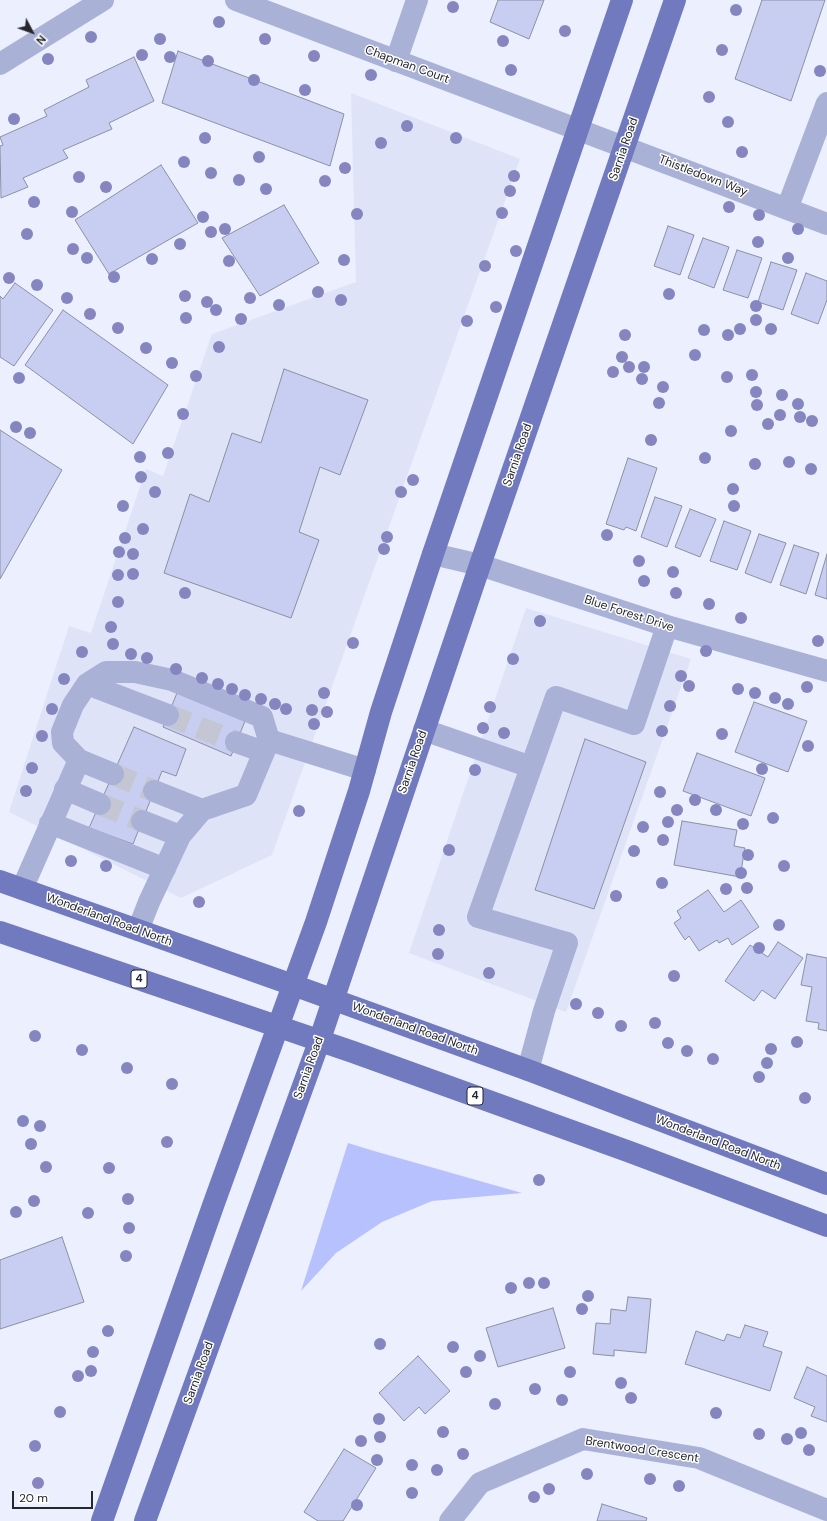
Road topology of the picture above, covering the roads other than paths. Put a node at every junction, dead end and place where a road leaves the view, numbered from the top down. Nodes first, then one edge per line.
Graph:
1 (103, 0) edge
2 (236, 0) edge
3 (418, 0) edge
4 (622, 0) edge
5 (675, 0) edge
6 (396, 62) junction
7 (0, 64) edge
8 (827, 102) edge
9 (578, 129) junction
10 (625, 147) junction
11 (787, 209) junction
12 (827, 224) edge
13 (433, 554) junction
14 (480, 565) junction
15 (667, 626) junction
16 (827, 670) edge
17 (87, 684) junction
18 (168, 715) tunnel mouth
19 (424, 730) junction
20 (236, 742) tunnel mouth
21 (267, 746) junction
22 (79, 760) junction
23 (531, 767) junction
24 (365, 770) junction
25 (113, 774) tunnel mouth
26 (65, 790) junction
27 (154, 791) tunnel mouth
28 (100, 804) tunnel mouth
29 (202, 810) junction
30 (142, 821) tunnel mouth
31 (50, 823) junction
32 (180, 836) junction
33 (165, 869) junction
34 (0, 881) edge
35 (22, 889) junction
36 (138, 930) junction
37 (0, 932) edge
38 (294, 985) junction
39 (333, 1000) junction
40 (278, 1026) junction
41 (319, 1042) junction
42 (528, 1070) junction
43 (827, 1184) edge
44 (827, 1226) edge
45 (827, 1510) edge
46 (102, 1521) edge
47 (145, 1521) edge
48 (450, 1521) edge

1 - 7 street
2 - 6 street, Chapman Court
3 - 6 street
4 - 9 main road
5 - 10 main road, Sarnia Road
6 - 9 street, Chapman Court
8 - 11 street
9 - 10 street, Thistledown Way
9 - 13 main road
10 - 11 street, Thistledown Way
10 - 14 main road, Sarnia Road
11 - 12 street, Thistledown Way
13 - 14 street, Blue Forest Drive
13 - 24 main road
14 - 15 street, Blue Forest Drive
14 - 19 main road, Sarnia Road
15 - 16 street, Blue Forest Drive
15 - 23 street
17 - 18 street
17 - 21 street
17 - 22 street
19 - 23 street
19 - 39 main road, Sarnia Road
20 - 21 street
21 - 24 street
21 - 29 street
22 - 25 street
22 - 26 street
23 - 42 street
24 - 38 main road
26 - 28 street
26 - 31 street
27 - 29 street
29 - 32 street
30 - 32 street
31 - 33 street
31 - 35 street
32 - 33 street
33 - 36 street
34 - 35 main road, Wonderland Road North
35 - 36 main road, Wonderland Road North
36 - 38 main road, Wonderland Road North
37 - 40 main road, 4
38 - 39 main road, Wonderland Road North
38 - 40 main road
39 - 41 main road, Sarnia Road
39 - 42 main road, Wonderland Road North
40 - 41 main road, 4
40 - 46 main road
41 - 44 main road, 4
41 - 47 main road, Sarnia Road
42 - 43 main road, Wonderland Road North
45 - 48 street, Brentwood Crescent

